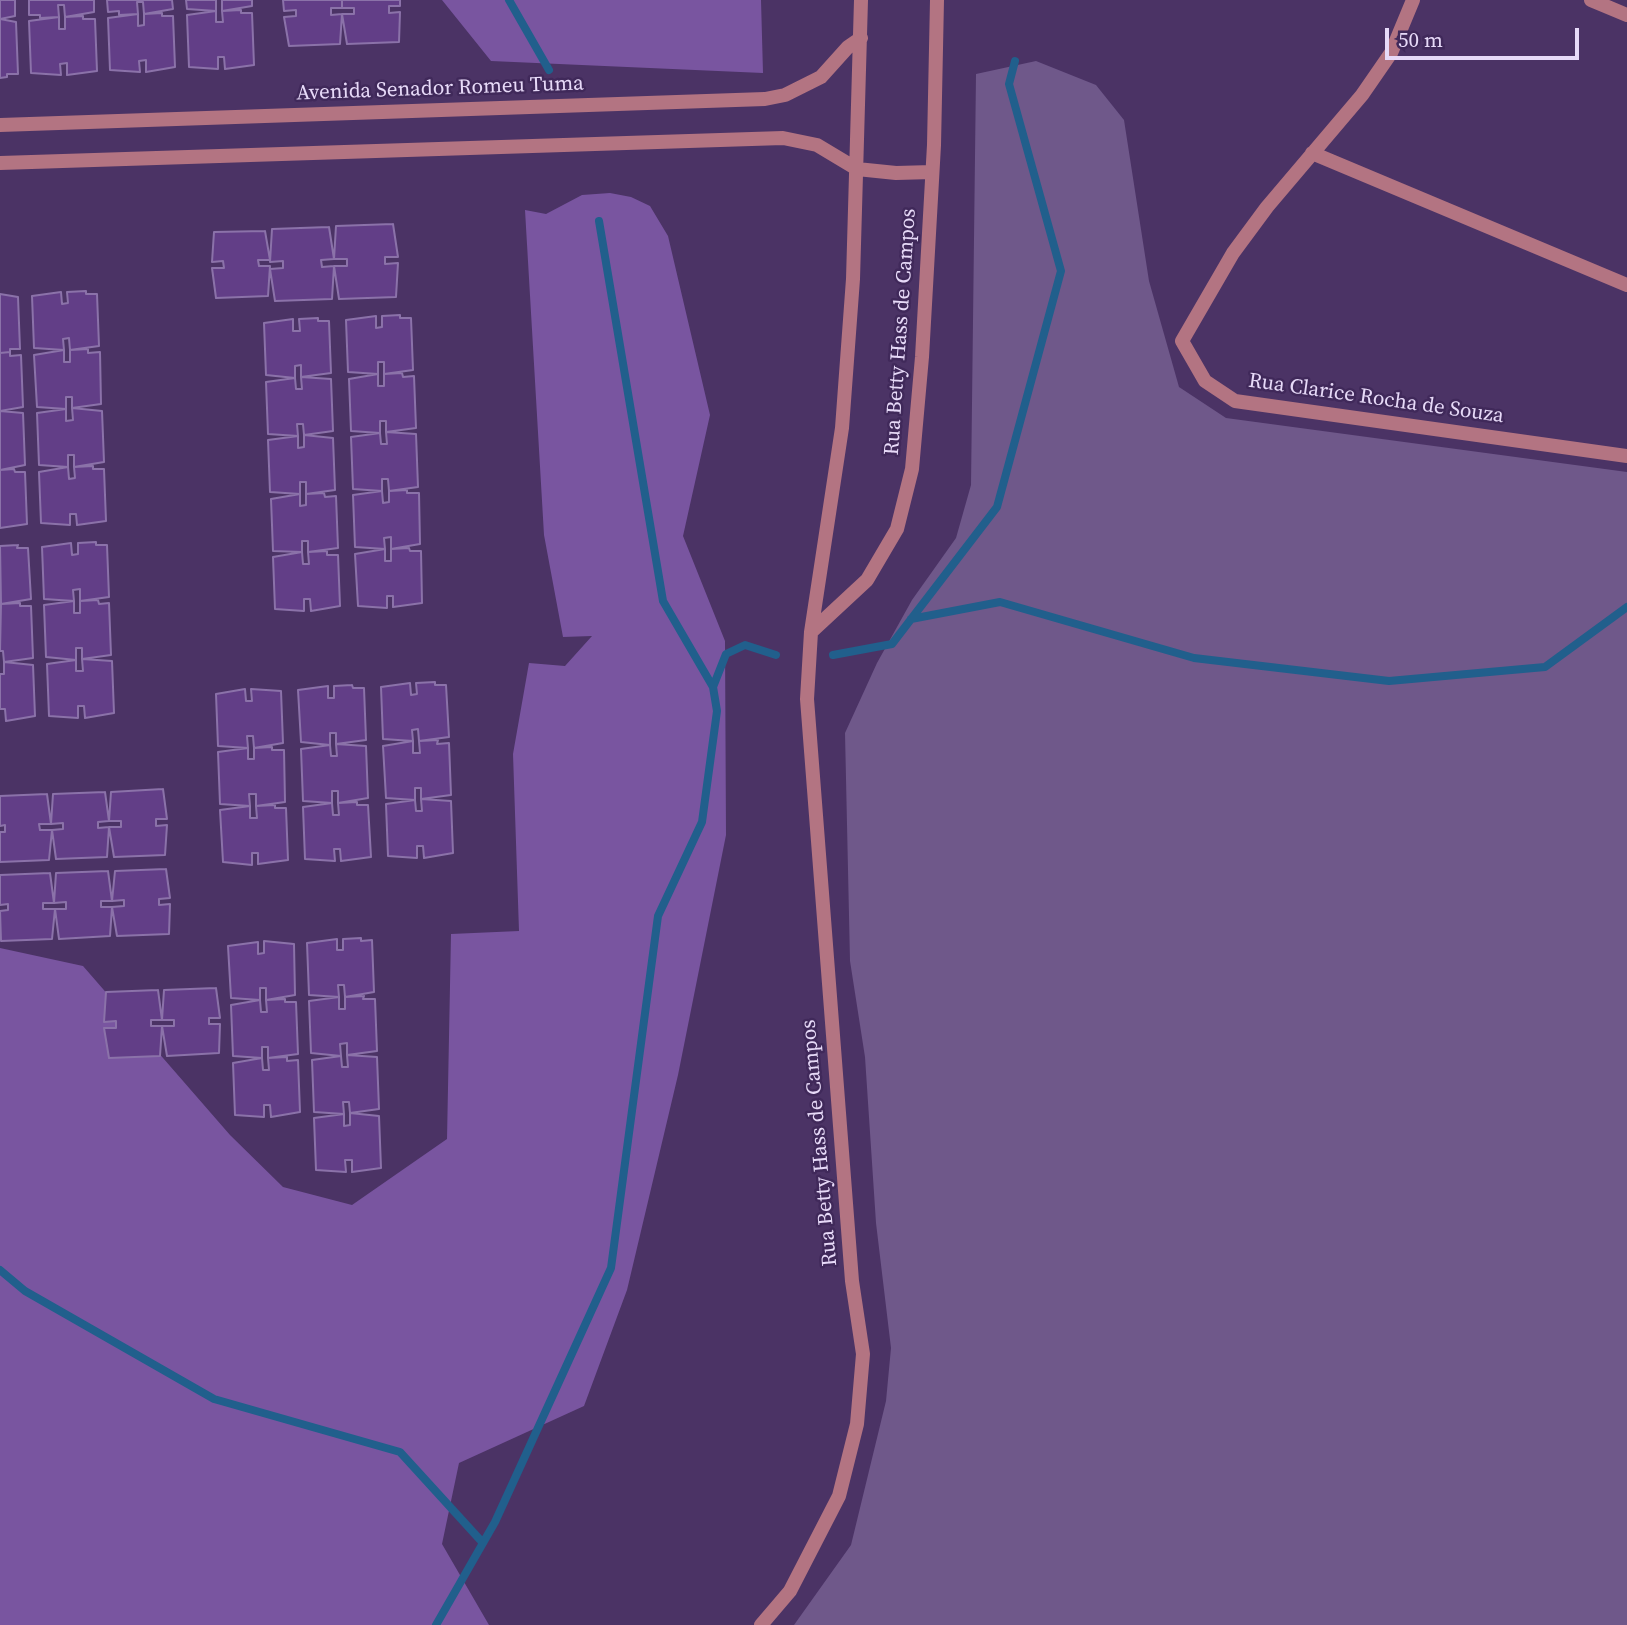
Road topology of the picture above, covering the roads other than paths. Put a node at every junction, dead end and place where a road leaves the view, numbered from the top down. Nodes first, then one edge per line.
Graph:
1 (862, 0) edge
2 (937, 0) edge
3 (1413, 0) edge
4 (1591, 0) edge
5 (1627, 15) edge
6 (861, 38) junction
7 (0, 125) edge
8 (1312, 153) junction
9 (0, 163) edge
10 (857, 169) junction
11 (932, 172) junction
12 (1627, 285) edge
13 (1627, 456) edge
14 (811, 632) junction
15 (761, 1625) edge

1 - 6 street, Rua Betty Hass de Campos
2 - 11 street, Rua Betty Hass de Campos
3 - 8 street, Rua Clarice Rocha de Souza
4 - 5 street
6 - 7 street, Avenida Senador Romeu Tuma
6 - 10 street, Rua Betty Hass de Campos
8 - 12 street
8 - 13 street, Rua Clarice Rocha de Souza
9 - 10 street
10 - 11 street
10 - 14 street, Rua Betty Hass de Campos
11 - 14 street, Rua Betty Hass de Campos
14 - 15 street, Rua Betty Hass de Campos

